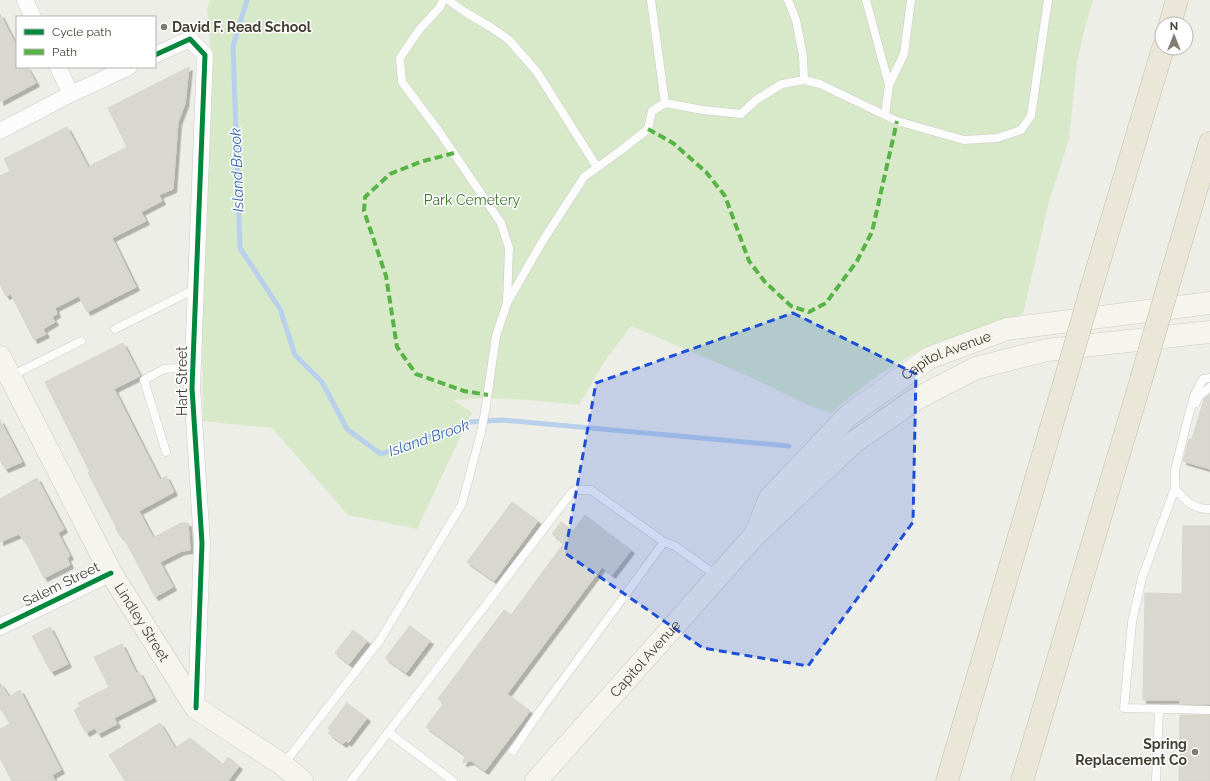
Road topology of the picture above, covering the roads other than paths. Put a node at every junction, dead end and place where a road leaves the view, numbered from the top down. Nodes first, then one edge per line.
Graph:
1 (24, 0) edge
2 (443, 0) edge
3 (448, 0) edge
4 (650, 0) edge
5 (788, 0) edge
6 (866, 0) edge
7 (911, 0) edge
8 (1048, 0) edge
9 (1177, 0) edge
10 (32, 16) edge
11 (1172, 16) edge
12 (156, 55) edge
13 (1160, 56) edge
14 (58, 68) edge
15 (127, 68) edge
16 (804, 80) junction
17 (890, 85) junction
18 (71, 94) junction
19 (665, 103) junction
20 (885, 115) junction
21 (0, 131) edge
22 (1210, 143) edge
23 (597, 167) junction
24 (195, 289) junction
25 (507, 303) junction
26 (1210, 303) edge
27 (115, 329) dead end
28 (1210, 332) edge
29 (81, 341) dead end
30 (0, 356) edge
31 (192, 368) junction
32 (10, 376) junction
33 (1210, 378) edge
34 (1210, 387) edge
35 (1187, 422) junction
36 (166, 452) dead end
37 (1175, 488) junction
38 (1210, 509) edge
39 (754, 536) junction
40 (664, 542) junction
41 (110, 573) junction
42 (718, 576) junction
43 (0, 627) edge
44 (196, 708) junction
45 (1159, 709) junction
46 (1210, 710) edge
47 (388, 732) junction
48 (513, 751) dead end
49 (283, 765) junction
50 (1156, 780) dead end
51 (302, 781) edge
52 (351, 781) edge
53 (453, 781) edge
54 (536, 781) edge
55 (947, 781) edge
56 (1022, 781) edge

1 - 10 street
2 - 25 lane
3 - 23 lane
4 - 19 lane
5 - 16 lane
6 - 17 lane
7 - 17 lane
8 - 20 lane
9 - 11 highway
12 - 24 street, Hart Street
13 - 55 highway, bridge
14 - 18 street
15 - 18 street
16 - 19 lane
16 - 20 lane
17 - 20 lane
18 - 21 street
19 - 23 lane
22 - 56 highway, bridge
23 - 25 lane
24 - 27 lane
24 - 31 street, Hart Street
25 - 49 lane
26 - 39 main road, Capitol Avenue
28 - 39 main road, Capitol Avenue
29 - 32 lane
30 - 32 main road, Lindley Street
31 - 36 lane
31 - 44 street, Hart Street
32 - 41 main road, Lindley Street
33 - 35 lane
34 - 35 lane
35 - 37 lane
37 - 38 lane
37 - 45 lane
39 - 42 main road, Capitol Avenue
40 - 42 lane
40 - 47 lane
40 - 48 lane
41 - 43 street, Salem Street
41 - 44 main road, Lindley Street
42 - 54 main road, Capitol Avenue
44 - 49 main road, Lindley Street
45 - 46 lane
45 - 50 lane
47 - 52 lane
47 - 53 lane
49 - 51 main road, Lindley Street

